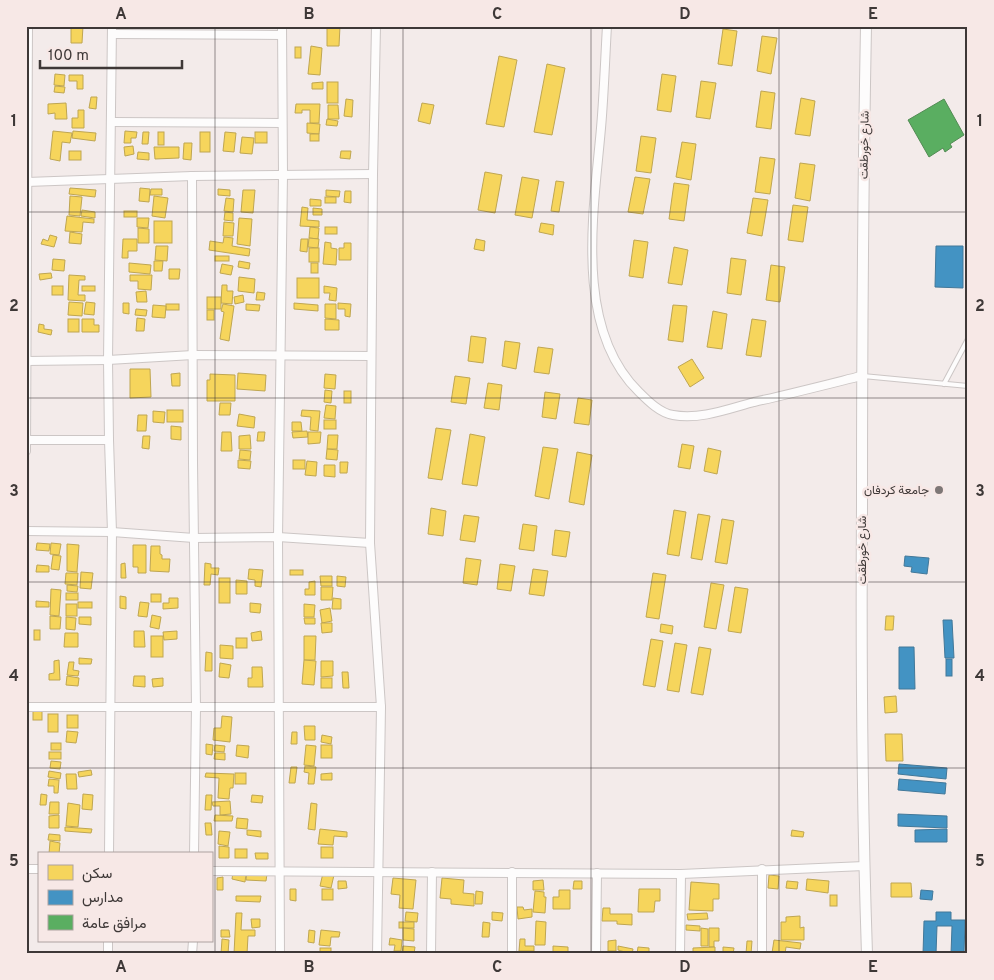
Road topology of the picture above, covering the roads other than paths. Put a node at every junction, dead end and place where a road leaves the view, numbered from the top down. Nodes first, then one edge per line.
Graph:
1 (28, 26) edge
2 (282, 26) edge
3 (376, 26) edge
4 (607, 26) edge
5 (866, 26) edge
6 (112, 30) edge
7 (282, 35) junction
8 (111, 122) junction
9 (282, 123) junction
10 (27, 165) edge
11 (373, 174) junction
12 (283, 175) junction
13 (192, 176) junction
14 (111, 180) junction
15 (27, 182) edge
16 (968, 339) edge
17 (193, 355) junction
18 (280, 356) junction
19 (371, 356) junction
20 (108, 360) junction
21 (26, 361) edge
22 (861, 376) junction
23 (944, 384) junction
24 (968, 386) edge
25 (26, 440) edge
26 (109, 440) junction
27 (26, 451) edge
28 (26, 531) edge
29 (112, 532) junction
30 (278, 537) junction
31 (194, 538) junction
32 (370, 543) junction
33 (278, 706) junction
34 (26, 707) edge
35 (110, 707) junction
36 (196, 707) junction
37 (381, 707) junction
38 (109, 852) edge
39 (194, 852) edge
40 (864, 866) junction
41 (762, 869) junction
42 (280, 870) junction
43 (212, 871) edge
44 (378, 871) junction
45 (432, 872) junction
46 (512, 872) junction
47 (597, 873) junction
48 (681, 874) junction
49 (280, 954) edge
50 (377, 954) edge
51 (431, 954) edge
52 (512, 954) edge
53 (596, 954) edge
54 (680, 954) edge
55 (762, 954) edge
56 (867, 954) edge

1 - 10 street
2 - 7 street
3 - 11 street
4 - 22 street
5 - 22 street, شارع خورطقت
6 - 7 street
6 - 8 street
7 - 9 street
8 - 9 street
8 - 14 street
9 - 12 street
10 - 15 street
11 - 12 street
11 - 19 street
12 - 13 street
12 - 18 street
13 - 14 street
13 - 17 street
14 - 15 street
14 - 20 street
15 - 21 street
16 - 23 lane
17 - 18 street
17 - 20 street
17 - 31 street
18 - 19 street
18 - 30 street
19 - 32 street
20 - 21 street
20 - 26 street
21 - 25 street
22 - 23 lane
22 - 40 street, شارع خورطقت
23 - 24 lane
25 - 26 street
25 - 27 street
26 - 29 street
28 - 29 street
29 - 31 street
29 - 35 street
30 - 31 street
30 - 32 street
30 - 33 street
31 - 36 street
32 - 37 street
33 - 36 street
33 - 37 street
33 - 42 street
34 - 35 street
35 - 36 street
35 - 38 street
36 - 39 street
37 - 44 street
40 - 41 street
40 - 56 street, شارع خورطقت
41 - 48 street
41 - 55 street
42 - 43 street
42 - 44 street
42 - 49 street
44 - 45 street
44 - 50 street
45 - 46 street
45 - 51 street
46 - 47 street
46 - 52 street
47 - 48 street
47 - 53 street
48 - 54 street

